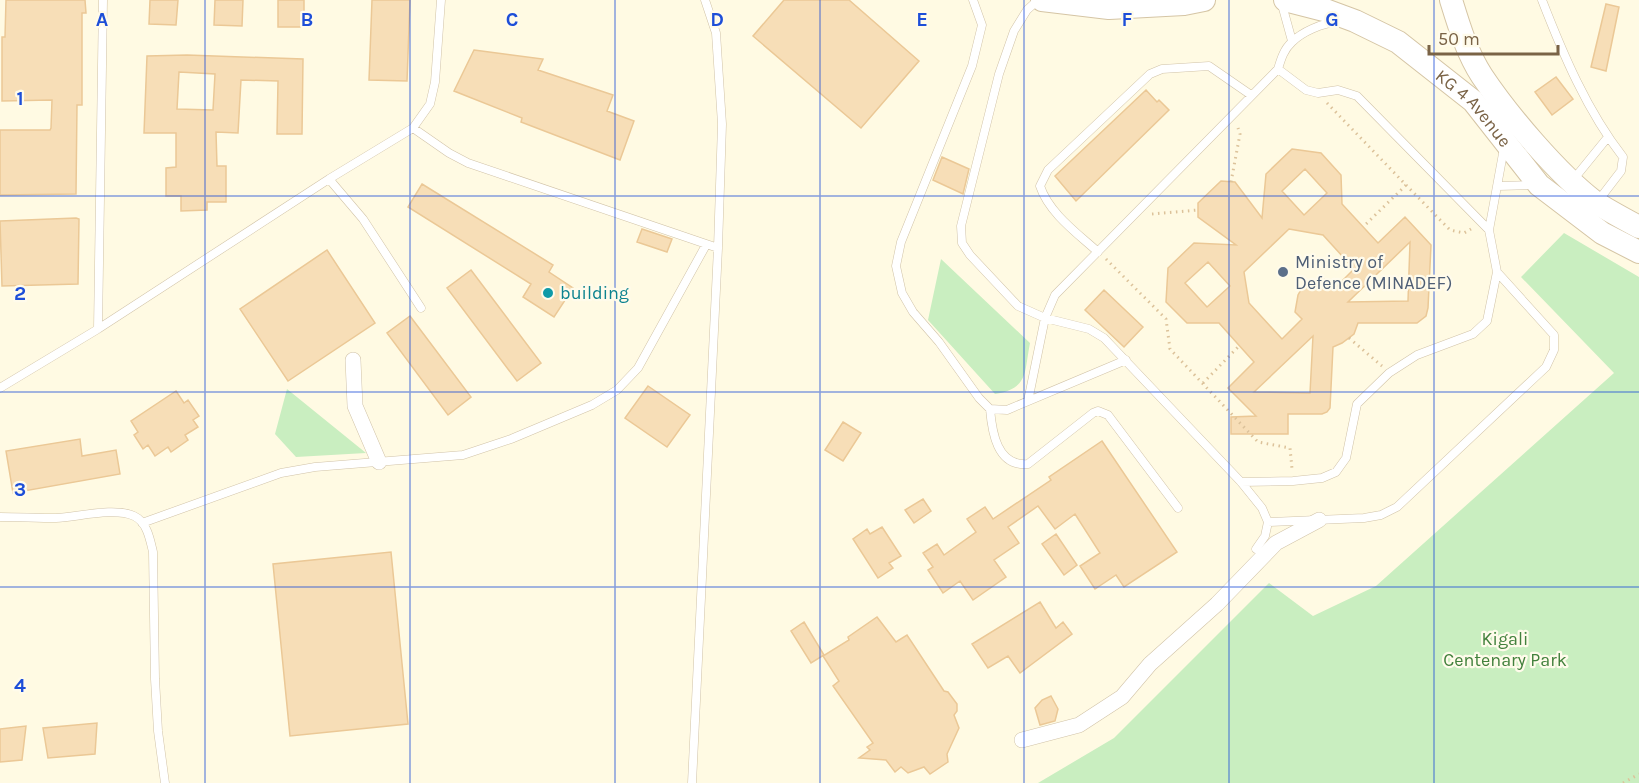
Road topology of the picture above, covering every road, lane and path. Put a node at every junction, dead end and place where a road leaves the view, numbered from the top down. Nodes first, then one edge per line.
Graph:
1 (103, 0) edge
2 (441, 0) edge
3 (705, 0) edge
4 (973, 0) edge
5 (1040, 0) edge
6 (1204, 0) edge
7 (1280, 0) edge
8 (1285, 0) edge
9 (1451, 0) edge
10 (1542, 0) edge
11 (1355, 21) junction
12 (1292, 41) junction
13 (1278, 69) junction
14 (1318, 93) junction
15 (1251, 94) junction
16 (1233, 113) junction
17 (413, 128) junction
18 (1608, 137) junction
19 (1504, 142) junction
20 (329, 178) junction
21 (1572, 181) junction
22 (1231, 182) dead end
23 (1539, 184) junction
24 (1406, 185) junction
25 (1498, 186) junction
26 (1597, 203) junction
27 (1198, 210) dead end
28 (1133, 216) junction
29 (1482, 221) junction
30 (1363, 227) dead end
31 (1639, 227) edge
32 (1489, 230) junction
33 (706, 245) junction
34 (718, 248) junction
35 (1098, 252) junction
36 (1639, 252) edge
37 (1497, 272) junction
38 (421, 308) dead end
39 (1045, 318) junction
40 (98, 329) junction
41 (1349, 338) dead end
42 (1239, 346) dead end
43 (353, 360) dead end
44 (1126, 360) junction
45 (1389, 373) junction
46 (1203, 383) junction
47 (0, 388) edge
48 (1028, 401) junction
49 (990, 409) junction
50 (379, 462) junction
51 (1293, 481) junction
52 (1241, 482) junction
53 (1178, 508) dead end
54 (0, 517) edge
55 (1319, 520) junction
56 (1268, 522) junction
57 (142, 523) junction
58 (1256, 549) dead end
59 (1022, 740) dead end
60 (1639, 774) edge
61 (165, 783) edge
62 (692, 783) edge
63 (1623, 783) edge

1 - 40 lane
2 - 17 lane
3 - 34 lane
4 - 49 lane
5 - 6 main road
5 - 39 lane
7 - 12 lane
8 - 11 main road, KG 4 Avenue
9 - 21 main road, KG 4 Avenue
10 - 18 lane
11 - 12 lane
11 - 19 main road, KG 4 Avenue
12 - 13 lane
13 - 14 lane
13 - 15 lane
14 - 24 path
14 - 29 lane
15 - 16 lane
15 - 35 lane
16 - 22 path
16 - 28 lane
17 - 20 lane
17 - 33 lane
18 - 21 lane
18 - 26 lane
19 - 23 main road, KG 4 Avenue
19 - 25 lane
20 - 38 lane
20 - 40 lane
21 - 26 main road, KG 4 Avenue
23 - 25 lane
23 - 36 main road, KG 4 Avenue
24 - 29 path
24 - 30 path
25 - 32 lane
26 - 31 main road, KG 4 Avenue
27 - 28 path
28 - 35 lane
29 - 32 lane
32 - 37 lane
33 - 34 lane
33 - 50 lane
34 - 62 lane
35 - 39 lane
35 - 46 path
37 - 45 lane
37 - 55 lane
39 - 44 lane
39 - 48 lane
40 - 47 lane
41 - 45 path
42 - 46 path
43 - 50 street
44 - 48 lane
44 - 52 lane
45 - 51 lane
46 - 51 path
48 - 49 lane
49 - 53 lane
50 - 57 lane
51 - 52 lane
52 - 56 lane
54 - 57 lane
55 - 56 lane
55 - 59 street
56 - 58 lane
57 - 61 lane
60 - 63 path

